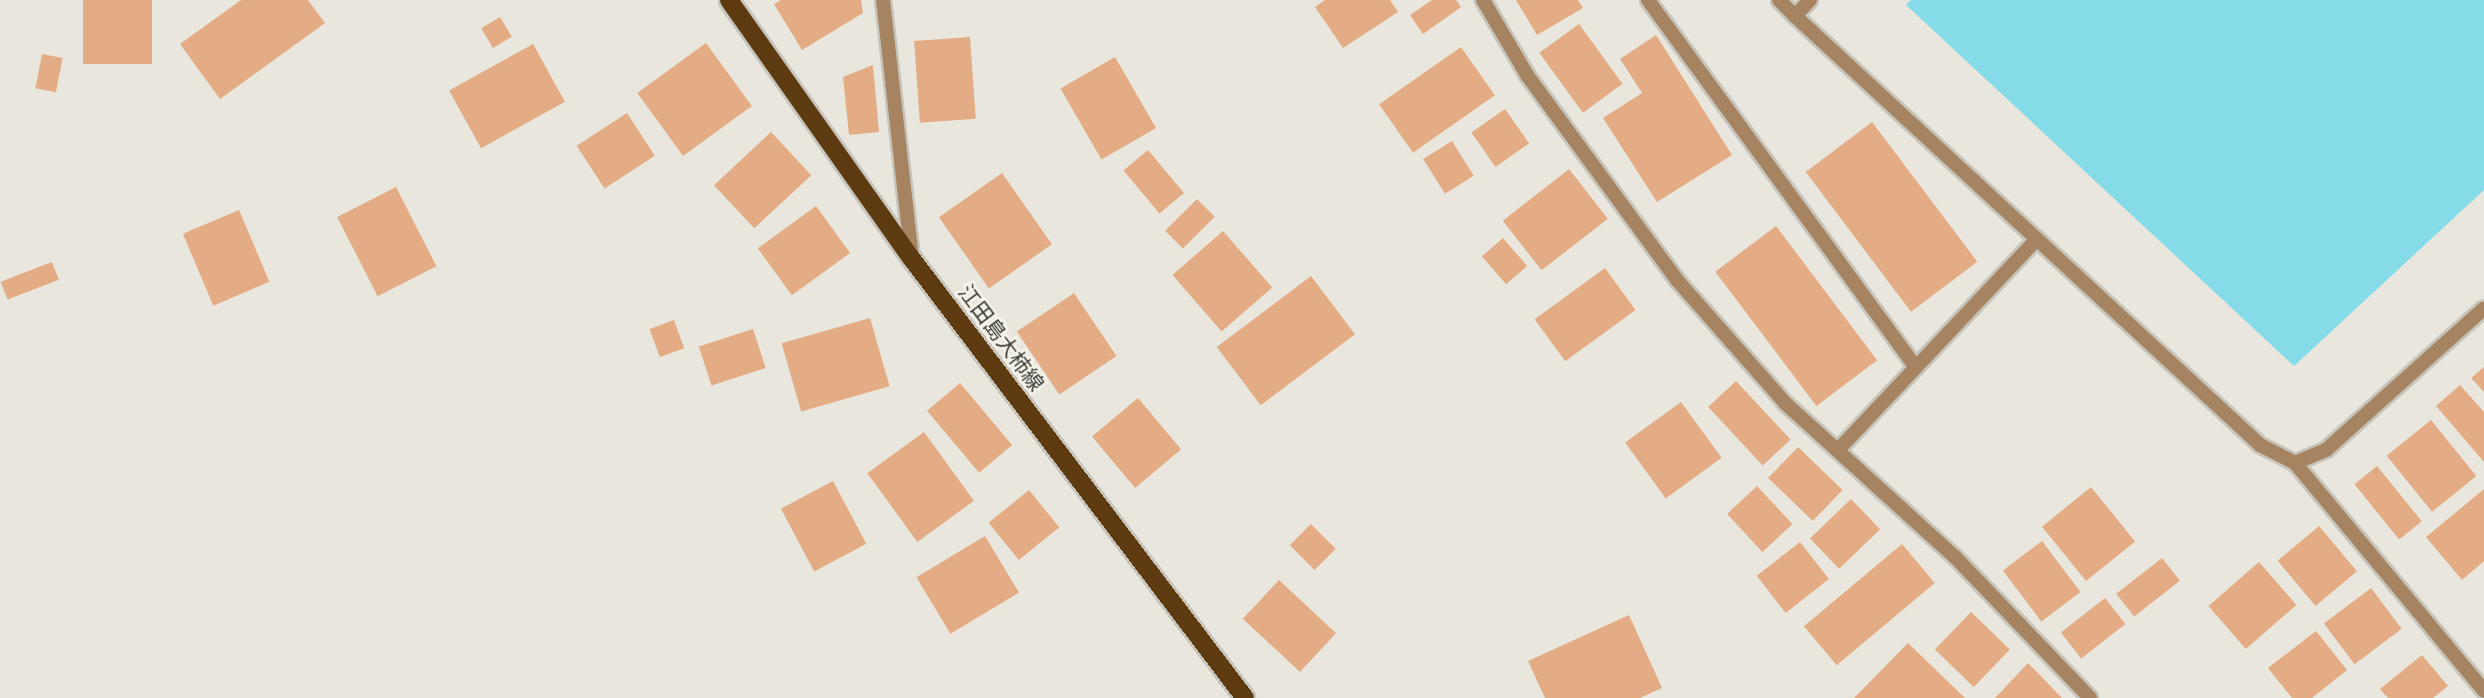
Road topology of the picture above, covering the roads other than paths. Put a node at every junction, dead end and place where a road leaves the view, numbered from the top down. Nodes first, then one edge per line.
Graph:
1 (729, 0) edge
2 (883, 0) edge
3 (1483, 0) edge
4 (1648, 0) edge
5 (1779, 0) edge
6 (1810, 0) edge
7 (1795, 16) junction
8 (2037, 239) junction
9 (912, 259) junction
10 (2484, 308) edge
11 (1916, 367) junction
12 (1838, 450) junction
13 (2295, 463) junction
14 (2484, 691) edge
15 (1245, 698) edge
16 (2090, 698) edge

1 - 9 main road, 江田島大柿線
2 - 9 street
3 - 12 street
4 - 11 street
5 - 7 street
6 - 7 street
7 - 8 street
8 - 11 street
8 - 13 street
9 - 15 main road, 江田島大柿線
10 - 13 street
11 - 12 street
12 - 16 street
13 - 14 street

